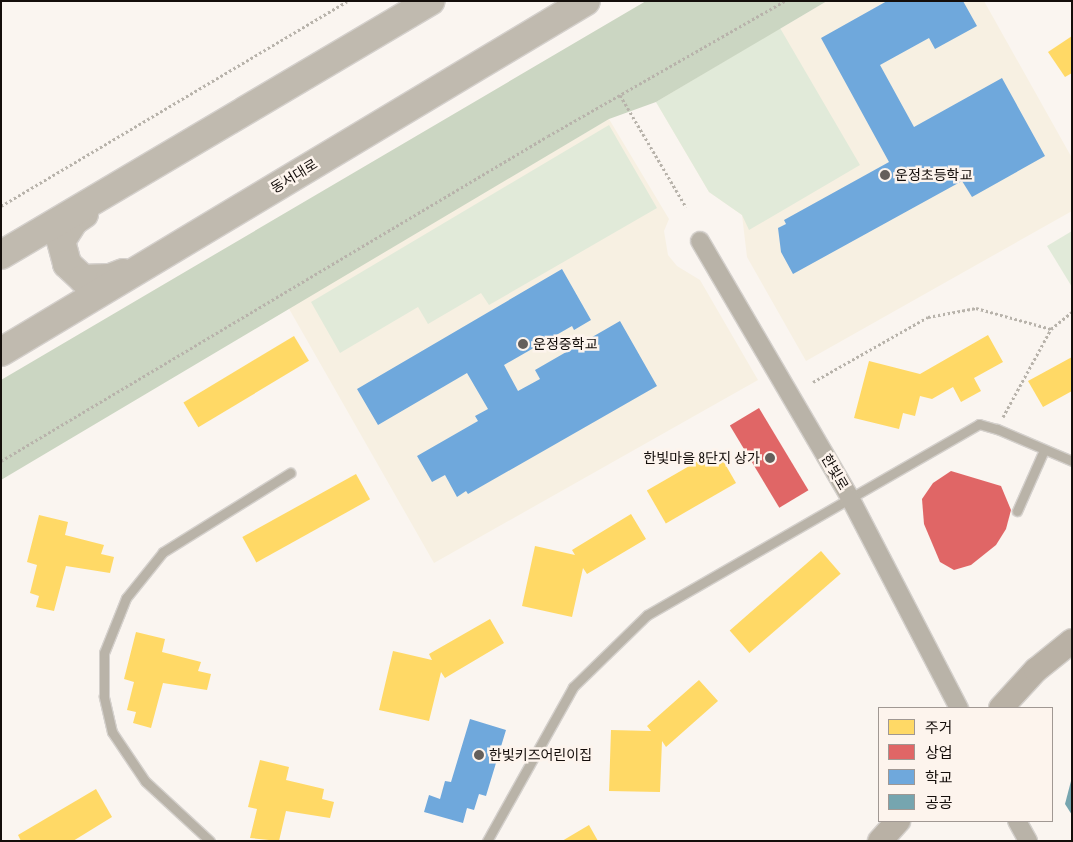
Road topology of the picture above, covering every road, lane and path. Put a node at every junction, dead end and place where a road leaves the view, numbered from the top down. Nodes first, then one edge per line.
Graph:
1 (347, 1) edge
2 (415, 1) edge
3 (430, 1) edge
4 (586, 1) edge
5 (785, 1) edge
6 (390, 25) junction
7 (620, 95) junction
8 (122, 184) junction
9 (1, 206) edge
10 (686, 207) dead end
11 (700, 241) dead end
12 (1, 255) edge
13 (162, 256) junction
14 (1072, 312) edge
15 (1051, 329) junction
16 (1, 352) edge
17 (813, 382) dead end
18 (997, 429) junction
19 (1044, 450) junction
20 (1, 460) edge
21 (1072, 461) edge
22 (290, 473) dead end
23 (850, 498) junction
24 (1017, 511) dead end
25 (1072, 641) edge
26 (958, 707) edge
27 (1002, 707) edge
28 (897, 822) edge
29 (1018, 822) edge
30 (210, 841) edge
31 (487, 841) edge
32 (880, 841) edge
33 (1028, 841) edge

1 - 9 path
2 - 6 street
3 - 6 highway
4 - 13 highway, 동서대로
5 - 7 path
6 - 8 highway
7 - 10 path
7 - 20 path
8 - 12 highway
8 - 13 highway
11 - 23 street, 한빛로
13 - 16 highway, 동서대로
14 - 15 path
15 - 17 path
15 - 18 path
18 - 19 lane
18 - 23 lane
19 - 21 lane
19 - 24 lane
22 - 30 lane
23 - 26 street, 한빛로
23 - 31 lane
25 - 27 street
28 - 32 street
29 - 33 street

